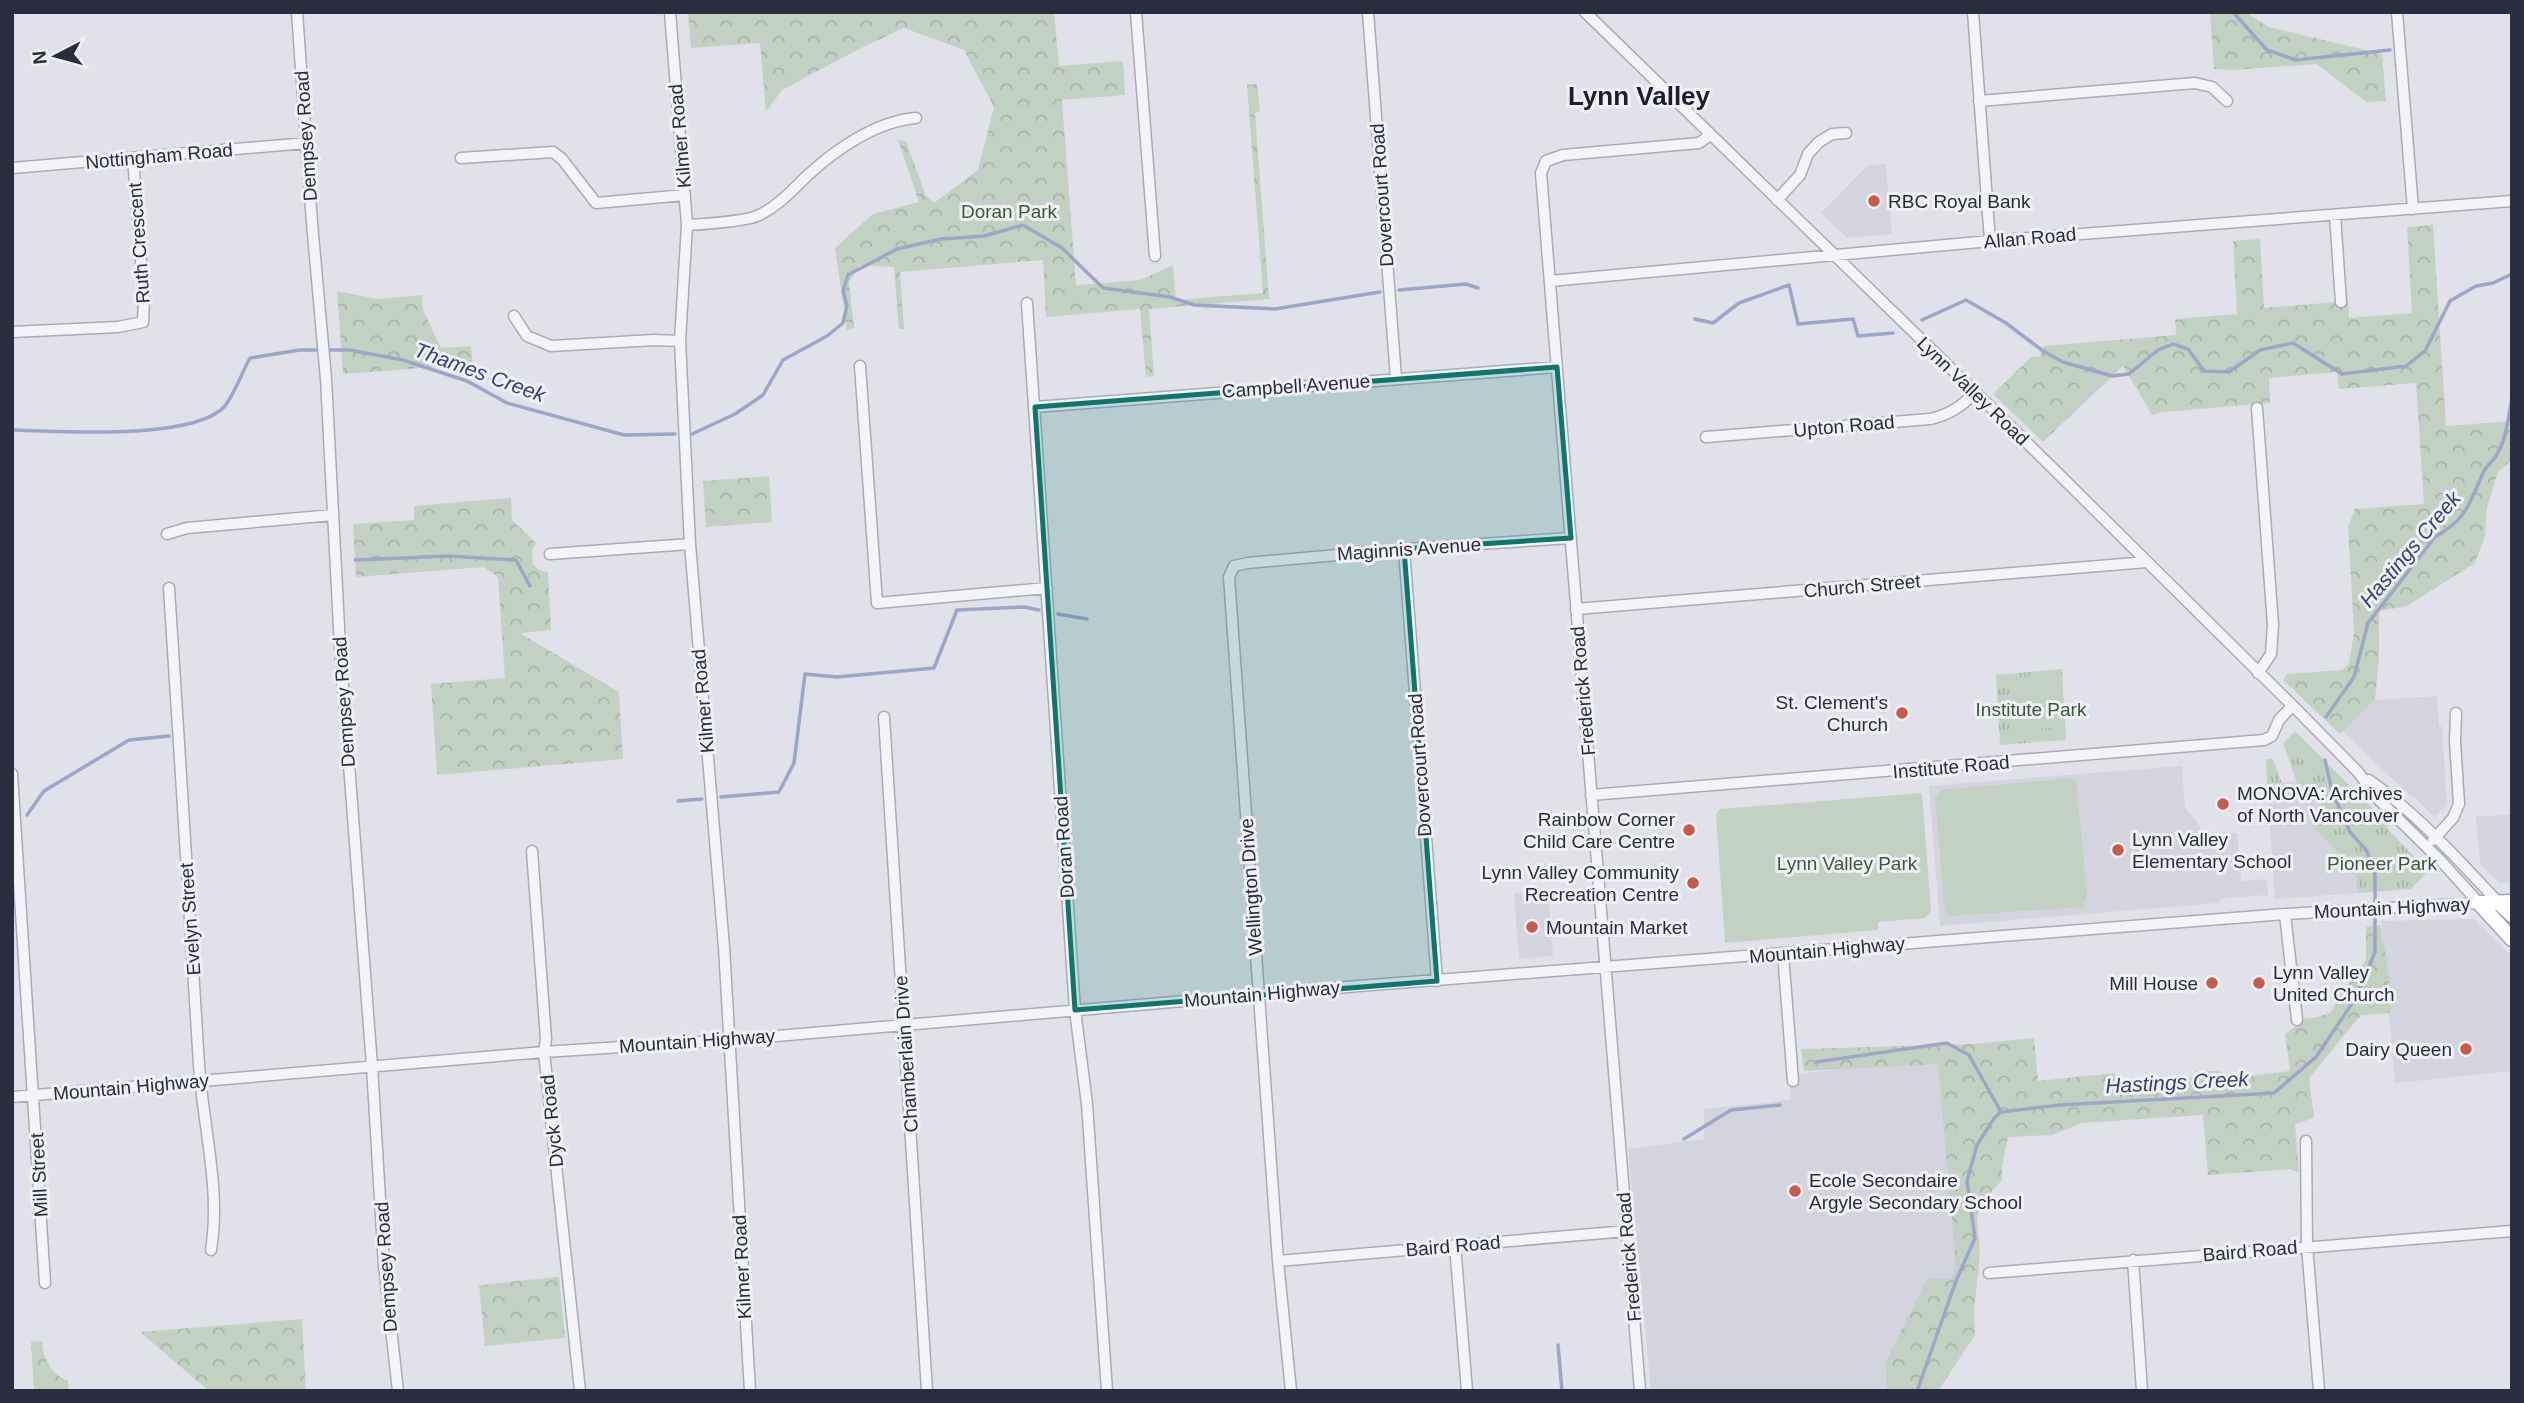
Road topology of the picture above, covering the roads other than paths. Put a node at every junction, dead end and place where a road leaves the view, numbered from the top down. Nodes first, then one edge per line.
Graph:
1 (297, 12) edge
2 (670, 12) edge
3 (1136, 12) edge
4 (1368, 12) edge
5 (1585, 12) edge
6 (1973, 12) edge
7 (2397, 12) edge
8 (1979, 101) junction
9 (2227, 101) dead end
10 (916, 118) dead end
11 (1846, 133) dead end
12 (1710, 135) junction
13 (307, 144) junction
14 (133, 158) junction
15 (461, 158) dead end
16 (12, 168) edge
17 (685, 195) junction
18 (1777, 200) junction
19 (2512, 201) edge
20 (2413, 209) junction
21 (2334, 215) junction
22 (687, 225) junction
23 (1990, 241) junction
24 (1834, 255) junction
25 (1155, 256) dead end
26 (1550, 281) junction
27 (2341, 302) dead end
28 (1027, 303) dead end
29 (514, 316) dead end
30 (12, 332) edge
31 (680, 341) junction
32 (860, 366) dead end
33 (1557, 367) junction
34 (1396, 378) junction
35 (1974, 393) junction
36 (1035, 407) junction
37 (2257, 408) dead end
38 (1706, 437) dead end
39 (333, 515) junction
40 (167, 534) dead end
41 (1570, 538) junction
42 (690, 544) junction
43 (1404, 549) junction
44 (550, 554) dead end
45 (2147, 562) junction
46 (1248, 563) joint
47 (169, 587) dead end
48 (1047, 588) junction
49 (1576, 609) junction
50 (2258, 673) junction
51 (2292, 706) junction
52 (2456, 713) dead end
53 (884, 717) dead end
54 (2358, 772) junction
55 (12, 774) edge
56 (1591, 795) junction
57 (2435, 837) junction
58 (2427, 847) junction
59 (532, 851) dead end
60 (2505, 902) edge
61 (2479, 904) junction
62 (2285, 914) junction
63 (2512, 915) edge
64 (2512, 939) edge
65 (1783, 954) junction
66 (1606, 968) junction
67 (1437, 981) junction
68 (1258, 994) junction
69 (1075, 1010) junction
70 (2297, 1020) dead end
71 (904, 1024) junction
72 (730, 1040) junction
73 (544, 1052) junction
74 (372, 1066) junction
75 (1794, 1081) dead end
76 (201, 1082) junction
77 (33, 1096) junction
78 (12, 1097) edge
79 (2306, 1141) dead end
80 (1627, 1231) junction
81 (2512, 1231) edge
82 (1455, 1245) junction
83 (2307, 1246) junction
84 (211, 1250) dead end
85 (1278, 1261) junction
86 (2133, 1261) junction
87 (1989, 1273) dead end
88 (45, 1283) dead end
89 (398, 1391) edge
90 (580, 1391) edge
91 (750, 1391) edge
92 (927, 1391) edge
93 (1107, 1391) edge
94 (1291, 1391) edge
95 (1467, 1391) edge
96 (1640, 1391) edge
97 (2142, 1391) edge
98 (2319, 1391) edge

1 - 13 street, Dempsey Road
2 - 17 street, Kilmer Road
3 - 25 street
4 - 34 street, Dovercourt Road
5 - 12 street, Lynn Valley Road
6 - 8 street
7 - 20 street
8 - 9 street
8 - 23 street
10 - 22 street
11 - 18 street
12 - 18 street, Lynn Valley Road
12 - 26 street, Frederick Road
13 - 14 street, Nottingham Road
13 - 39 street, Dempsey Road
14 - 16 street, Nottingham Road
14 - 30 street, Ruth Crescent
15 - 17 street
17 - 22 street, Kilmer Road
18 - 24 street, Lynn Valley Road
19 - 20 street, Allan Road
20 - 21 street, Allan Road
21 - 23 street, Allan Road
21 - 27 street
22 - 31 street, Kilmer Road
23 - 24 street, Allan Road
24 - 26 street, Allan Road
24 - 35 street, Lynn Valley Road
26 - 33 street, Frederick Road
28 - 36 street, Doran Road
29 - 31 street
31 - 42 street, Kilmer Road
32 - 48 street
33 - 34 street, Campbell Avenue
33 - 41 street, Frederick Road
34 - 36 street, Campbell Avenue
35 - 38 street, Upton Road
35 - 45 street, Lynn Valley Road
36 - 48 street, Doran Road
37 - 50 street
39 - 40 street
39 - 74 street, Dempsey Road
41 - 43 street, Maginnis Avenue
41 - 49 street, Frederick Road
42 - 44 street
42 - 72 street, Kilmer Road
43 - 46 street, Maginnis Avenue
43 - 67 street, Dovercourt Road
45 - 49 street, Church Street
45 - 50 street, Lynn Valley Road
46 - 68 street, Wellington Drive
47 - 76 street, Evelyn Street
48 - 69 street, Doran Road
49 - 56 street, Frederick Road
50 - 51 street, Lynn Valley Road
51 - 54 street, Lynn Valley Road
51 - 56 street, Institute Road
52 - 57 street
53 - 71 street, Chamberlain Drive
54 - 57 street, Lynn Valley Road
54 - 58 street, Lynn Valley Road
55 - 77 street, Mill Street
56 - 66 street, Frederick Road
57 - 58 street
57 - 60 street, Lynn Valley Road
58 - 61 street, Lynn Valley Road
59 - 73 street, Dyck Road
60 - 61 main road, Mountain Highway
60 - 63 main road, Lynn Valley Road
61 - 62 street, Mountain Highway
61 - 64 main road, Lynn Valley Road
62 - 65 street, Mountain Highway
62 - 70 street
65 - 66 street, Mountain Highway
65 - 75 street
66 - 67 street, Mountain Highway
66 - 80 street, Frederick Road
67 - 68 street, Mountain Highway
68 - 69 street, Mountain Highway
68 - 85 street, Wellington Drive
69 - 71 street, Mountain Highway
69 - 93 street, Doran Road
71 - 72 street, Mountain Highway
71 - 92 street, Chamberlain Drive
72 - 73 street, Mountain Highway
72 - 91 street, Kilmer Road
73 - 74 street, Mountain Highway
73 - 90 street, Dyck Road
74 - 76 street, Mountain Highway
74 - 89 street, Dempsey Road
76 - 77 street, Mountain Highway
76 - 84 street, Evelyn Street
77 - 78 street, Mountain Highway
77 - 88 street, Mill Street
79 - 83 street
80 - 82 street, Baird Road
80 - 96 street, Frederick Road
81 - 83 street, Baird Road
82 - 85 street, Baird Road
82 - 95 street
83 - 86 street, Baird Road
83 - 98 street
85 - 94 street, Wellington Drive
86 - 87 street, Baird Road
86 - 97 street

